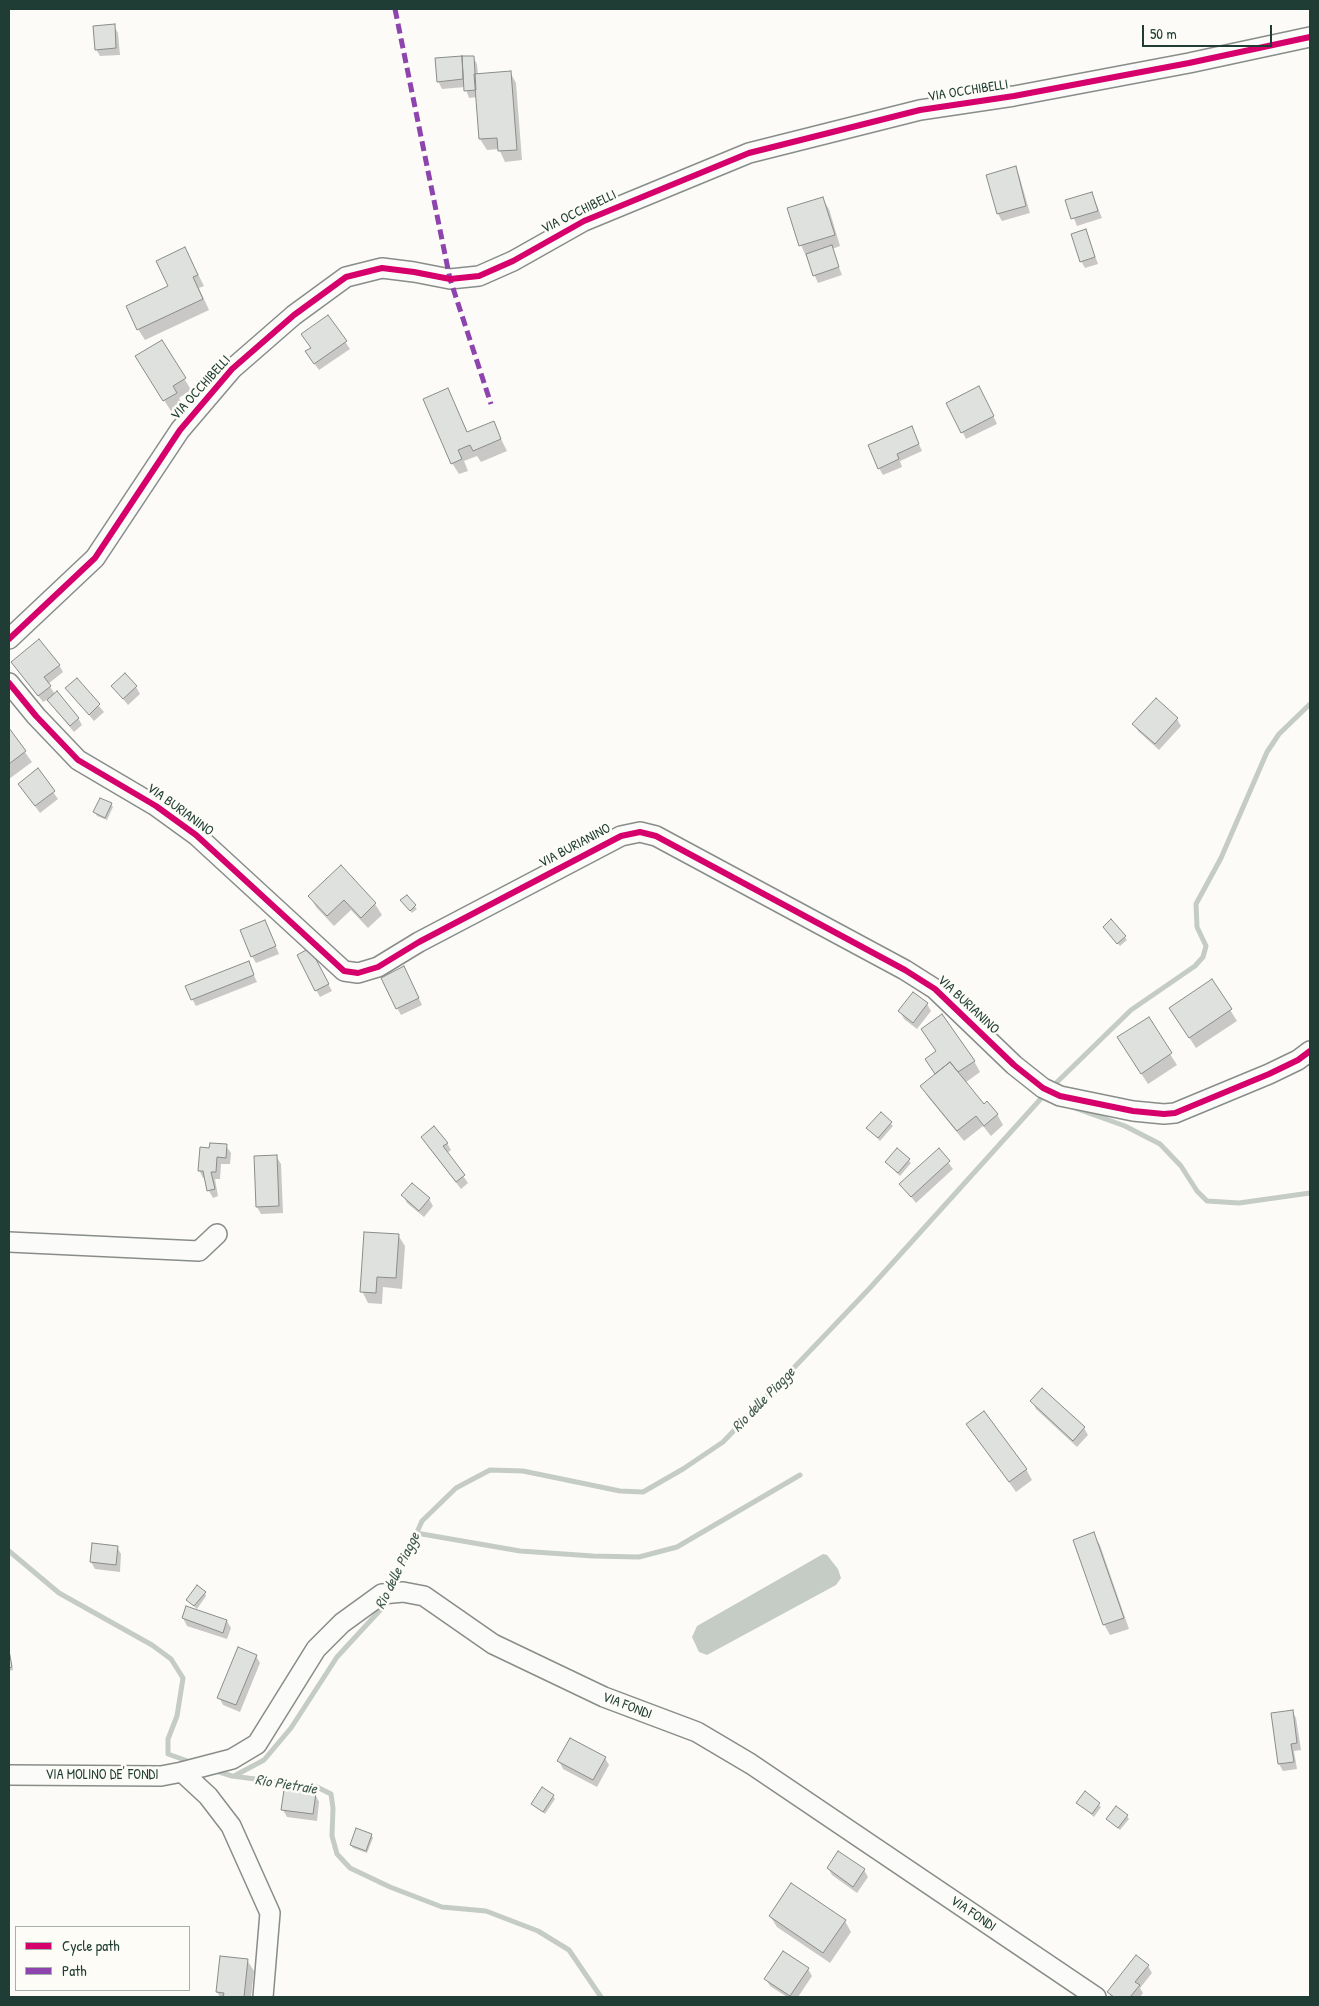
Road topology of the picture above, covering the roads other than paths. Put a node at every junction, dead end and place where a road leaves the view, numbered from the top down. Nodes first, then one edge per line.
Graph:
1 (1310, 37) edge
2 (9, 639) edge
3 (9, 683) edge
4 (1310, 1051) edge
5 (217, 1234) dead end
6 (9, 1242) edge
7 (182, 1772) junction
8 (9, 1775) edge
9 (262, 1997) edge
10 (1096, 1997) edge

1 - 2 street, VIA OCCHIBELLI
3 - 4 street, VIA BURIANINO
5 - 6 street
7 - 8 street, VIA MOLINO DE' FONDI
7 - 9 street
7 - 10 street, VIA FONDI

